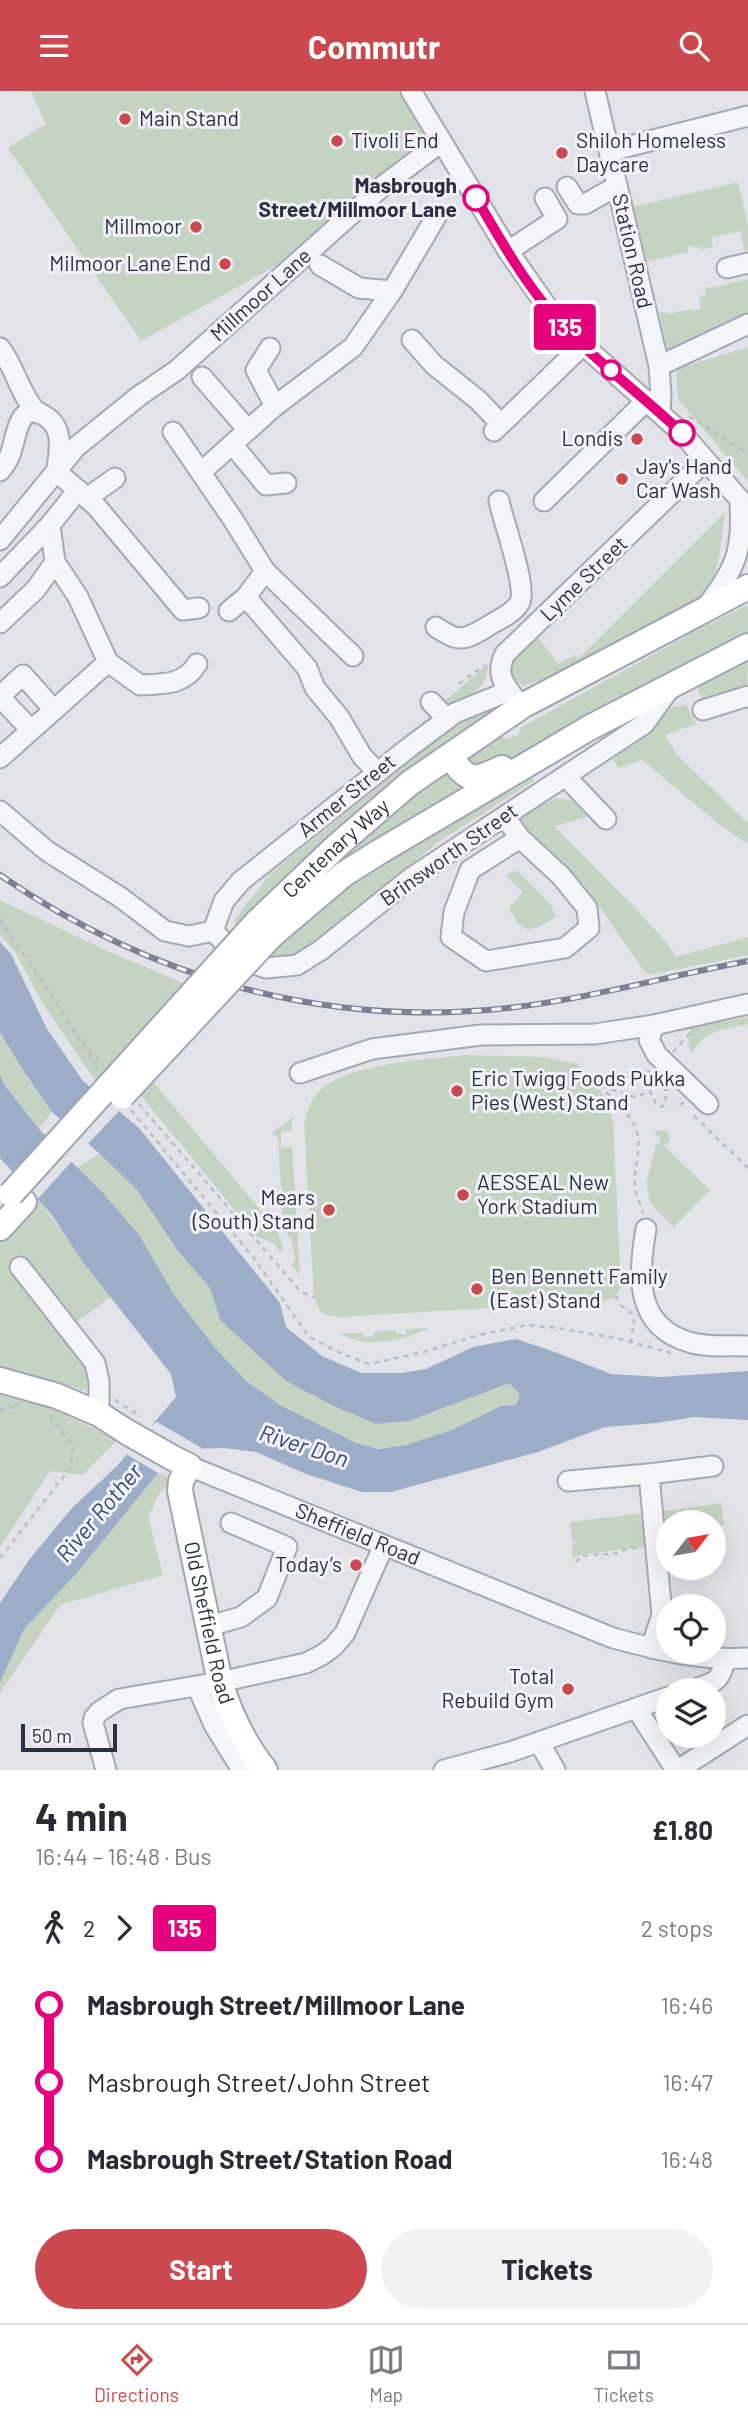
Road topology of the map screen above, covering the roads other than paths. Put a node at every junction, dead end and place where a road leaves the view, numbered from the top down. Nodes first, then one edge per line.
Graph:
1 (411, 91) edge
2 (592, 94) edge
3 (748, 116) edge
4 (442, 142) junction
5 (610, 151) junction
6 (617, 186) junction
7 (567, 187) dead end
8 (545, 198) dead end
9 (436, 217) dead end
10 (508, 251) junction
11 (748, 263) edge
12 (320, 265) dead end
13 (727, 268) dead end
14 (392, 291) junction
15 (748, 324) edge
16 (412, 340) dead end
17 (583, 345) junction
18 (0, 348) edge
19 (270, 348) dead end
20 (659, 366) junction
21 (202, 377) dead end
22 (275, 406) junction
23 (654, 406) junction
24 (37, 414) junction
25 (248, 430) junction
26 (173, 432) dead end
27 (232, 445) junction
28 (705, 461) junction
29 (0, 471) edge
30 (57, 472) junction
31 (201, 473) junction
32 (115, 478) dead end
33 (286, 483) dead end
34 (82, 494) junction
35 (499, 501) dead end
36 (544, 501) dead end
37 (743, 509) edge
38 (50, 525) junction
39 (0, 540) edge
40 (55, 562) junction
41 (265, 571) junction
42 (0, 577) edge
43 (748, 587) edge
44 (246, 597) junction
45 (199, 608) dead end
46 (704, 610) junction
47 (229, 611) dead end
48 (506, 615) junction
49 (0, 623) edge
50 (436, 627) dead end
51 (526, 635) junction
52 (748, 646) edge
53 (353, 656) dead end
54 (108, 662) junction
55 (197, 663) dead end
56 (673, 683) junction
57 (748, 696) edge
58 (0, 697) edge
59 (515, 699) junction
60 (431, 702) dead end
61 (54, 710) junction
62 (703, 710) dead end
63 (447, 719) junction
64 (589, 728) junction
65 (31, 730) junction
66 (450, 756) junction
67 (0, 758) edge
68 (377, 772) junction
69 (566, 777) junction
70 (0, 811) edge
71 (505, 817) junction
72 (606, 819) dead end
73 (520, 838) junction
74 (264, 928) junction
75 (213, 931) junction
76 (748, 1004) edge
77 (654, 1025) junction
78 (300, 1073) dead end
79 (701, 1110) road end
80 (12, 1200) edge
81 (0, 1228) edge
82 (646, 1229) road end
83 (20, 1267) dead end
84 (748, 1346) edge
85 (0, 1380) edge
86 (99, 1414) junction
87 (185, 1464) junction
88 (713, 1466) dead end
89 (649, 1473) junction
90 (568, 1481) dead end
91 (231, 1523) dead end
92 (383, 1547) junction
93 (209, 1626) junction
94 (650, 1648) junction
95 (656, 1650) edge
96 (748, 1658) edge
97 (726, 1660) edge
98 (208, 1684) junction
99 (656, 1701) edge
100 (636, 1708) junction
101 (748, 1725) edge
102 (538, 1742) junction
103 (465, 1767) edge
104 (106, 1770) edge
105 (242, 1770) edge
106 (265, 1770) edge
107 (444, 1770) edge
108 (555, 1770) edge
109 (677, 1770) edge

1 - 4 street
2 - 5 street, Station Road
3 - 5 street
4 - 10 street
4 - 30 street, Millmoor Lane
5 - 6 street, Station Road
6 - 7 street
6 - 20 street, Station Road
8 - 10 street
9 - 14 street
10 - 17 street
11 - 13 street
12 - 14 street
14 - 22 street
15 - 20 street
16 - 17 street
17 - 23 street
18 - 24 street
19 - 22 street
20 - 23 street, Station Road
21 - 25 street
22 - 25 street
23 - 28 street
23 - 36 street
24 - 29 street
24 - 30 street
25 - 27 street
26 - 31 street
27 - 31 street
27 - 33 street
28 - 37 street
28 - 51 street, Lyme Street
30 - 34 street
30 - 39 street, Millmoor Lane
31 - 41 street
32 - 34 street
34 - 38 street
34 - 45 street
35 - 48 street
37 - 46 street
38 - 40 street
38 - 42 street
40 - 49 street
40 - 54 street
41 - 44 street
41 - 53 street
43 - 46 main road, Centenary Way
44 - 47 street
44 - 68 street
46 - 59 main road, Centenary Way
48 - 50 street
48 - 51 street
51 - 59 street, Lyme Street
52 - 56 main road, Centenary Way
54 - 55 street
54 - 61 street
56 - 64 main road, Centenary Way
56 - 69 street, Brinsworth Street
57 - 62 street
58 - 61 street
58 - 65 street
59 - 63 street, Armer Street
59 - 66 main road, Centenary Way
60 - 63 street
61 - 65 street
63 - 68 street, Armer Street
64 - 66 main road
64 - 74 main road, Centenary Way
65 - 67 street
66 - 74 main road, Centenary Way
68 - 75 street, Armer Street
69 - 71 street, Brinsworth Street
69 - 72 street
70 - 75 street
71 - 73 street
71 - 75 street, Brinsworth Street
73 - 73 street
74 - 80 main road, Centenary Way, bridge
76 - 77 street
77 - 78 street
77 - 79 street
80 - 81 main road, Centenary Way
82 - 84 street
83 - 86 street
85 - 86 main road, Sheffield Road
86 - 87 main road, Sheffield Road, bridge
87 - 92 street, Sheffield Road
87 - 93 main road, Old Sheffield Road
88 - 89 street
89 - 90 street
89 - 94 street
91 - 93 street
92 - 94 street, Sheffield Road
92 - 98 street
93 - 98 main road, Old Sheffield Road
94 - 95 street, Sheffield Road
96 - 97 street, Sheffield Road
98 - 104 street
98 - 105 street
98 - 106 main road, Old Sheffield Road
99 - 100 street
100 - 102 street
100 - 109 street
101 - 109 street
102 - 103 street
102 - 108 street
103 - 107 street

